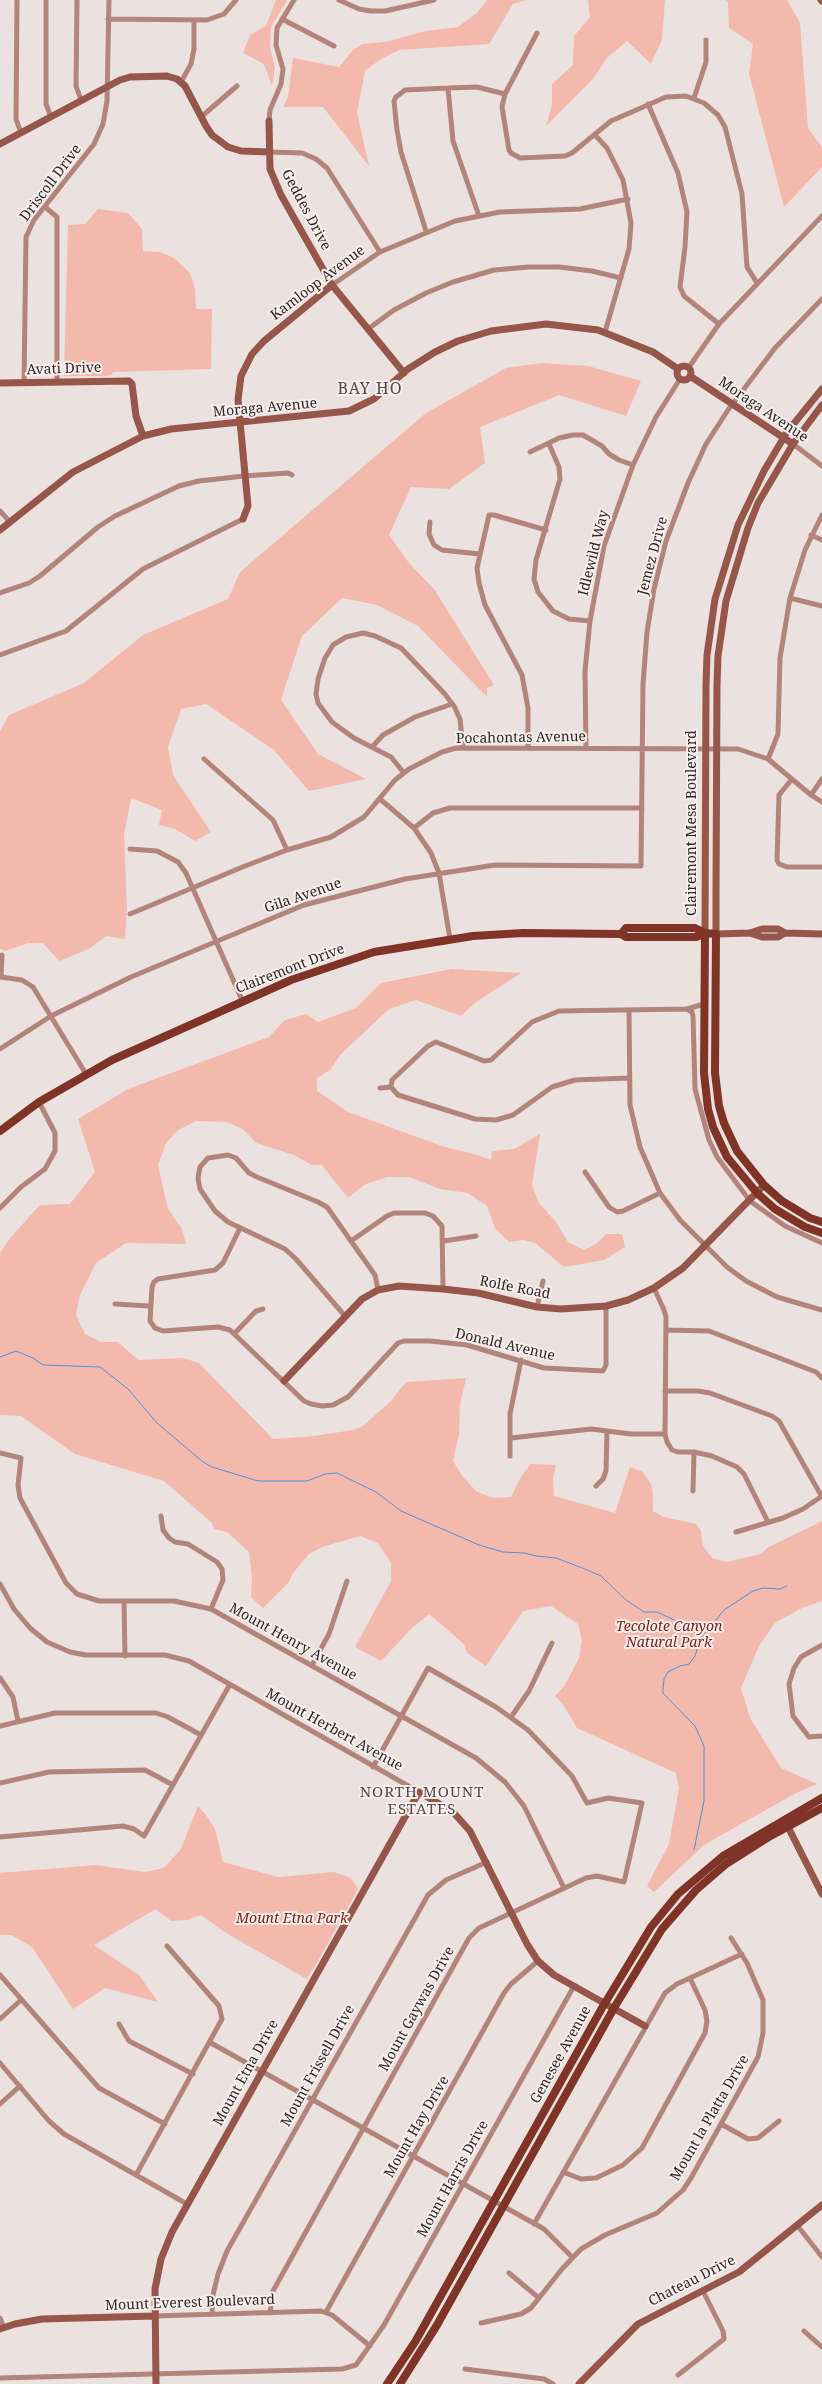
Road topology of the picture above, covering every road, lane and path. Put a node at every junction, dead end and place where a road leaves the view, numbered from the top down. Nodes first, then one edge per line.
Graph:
1 (16, 0) edge
2 (46, 0) edge
3 (77, 0) edge
4 (109, 0) edge
5 (236, 0) edge
6 (294, 0) edge
7 (338, 0) edge
8 (434, 0) edge
9 (108, 19) junction
10 (282, 19) junction
11 (194, 20) junction
12 (537, 33) dead end
13 (706, 40) dead end
14 (334, 46) dead end
15 (181, 82) junction
16 (237, 86) dead end
17 (107, 87) junction
18 (448, 88) junction
19 (505, 94) junction
20 (694, 98) junction
21 (81, 100) junction
22 (648, 104) junction
23 (51, 117) junction
24 (201, 117) junction
25 (269, 121) joint
26 (21, 133) junction
27 (595, 135) junction
28 (0, 144) edge
29 (269, 152) junction
30 (628, 199) junction
31 (44, 207) junction
32 (479, 216) junction
33 (822, 216) edge
34 (426, 231) junction
35 (380, 252) junction
36 (621, 278) junction
37 (757, 283) junction
38 (332, 284) junction
39 (822, 299) edge
40 (719, 324) junction
41 (368, 329) junction
42 (605, 332) junction
43 (689, 367) junction
44 (678, 369) junction
45 (404, 372) junction
46 (690, 376) junction
47 (680, 379) junction
48 (57, 382) junction
49 (0, 383) edge
50 (24, 383) junction
51 (822, 389) edge
52 (732, 404) junction
53 (822, 405) edge
54 (240, 422) junction
55 (142, 436) junction
56 (783, 438) junction
57 (549, 444) junction
58 (792, 444) junction
59 (530, 452) dead end
60 (633, 465) junction
61 (822, 466) edge
62 (292, 475) dead end
63 (244, 476) junction
64 (0, 511) edge
65 (822, 515) edge
66 (243, 519) joint
67 (10, 522) junction
68 (430, 522) dead end
69 (0, 530) edge
70 (546, 530) junction
71 (811, 535) junction
72 (822, 540) edge
73 (479, 554) junction
74 (0, 593) edge
75 (790, 598) junction
76 (822, 606) edge
77 (590, 621) junction
78 (0, 655) edge
79 (452, 704) junction
80 (372, 747) junction
81 (528, 747) junction
82 (463, 748) junction
83 (586, 748) junction
84 (642, 748) junction
85 (705, 748) junction
86 (716, 748) junction
87 (768, 758) junction
88 (204, 759) dead end
89 (404, 773) junction
90 (792, 778) junction
91 (822, 779) edge
92 (811, 795) junction
93 (380, 799) junction
94 (822, 802) edge
95 (642, 808) junction
96 (414, 828) junction
97 (130, 849) dead end
98 (287, 850) junction
99 (641, 866) joint
100 (822, 867) edge
101 (439, 873) junction
102 (193, 888) junction
103 (130, 914) dead end
104 (705, 933) junction
105 (716, 934) junction
106 (822, 934) edge
107 (450, 939) junction
108 (216, 941) junction
109 (2, 955) dead end
110 (1, 977) edge
111 (242, 1000) junction
112 (704, 1004) junction
113 (687, 1009) junction
114 (629, 1010) junction
115 (51, 1016) junction
116 (0, 1049) edge
117 (86, 1074) junction
118 (628, 1078) junction
119 (391, 1087) junction
120 (380, 1088) dead end
121 (39, 1102) junction
122 (0, 1131) edge
123 (585, 1172) dead end
124 (764, 1185) junction
125 (660, 1193) junction
126 (757, 1193) junction
127 (750, 1201) junction
128 (0, 1208) edge
129 (822, 1222) edge
130 (240, 1228) junction
131 (822, 1233) edge
132 (476, 1236) dead end
133 (351, 1241) junction
134 (444, 1241) junction
135 (822, 1243) edge
136 (704, 1246) junction
137 (543, 1281) dead end
138 (654, 1288) junction
139 (443, 1289) junction
140 (378, 1290) junction
141 (114, 1304) dead end
142 (150, 1306) junction
143 (606, 1306) junction
144 (537, 1307) junction
145 (263, 1309) dead end
146 (822, 1310) edge
147 (345, 1316) junction
148 (666, 1330) junction
149 (234, 1334) junction
150 (521, 1360) junction
151 (822, 1378) edge
152 (284, 1381) junction
153 (665, 1391) junction
154 (607, 1431) junction
155 (665, 1434) junction
156 (511, 1438) junction
157 (694, 1452) junction
158 (0, 1454) edge
159 (510, 1456) dead end
160 (596, 1486) dead end
161 (693, 1491) dead end
162 (822, 1496) edge
163 (161, 1516) dead end
164 (768, 1522) junction
165 (736, 1532) dead end
166 (347, 1581) dead end
167 (0, 1584) edge
168 (124, 1601) junction
169 (211, 1609) junction
170 (552, 1643) dead end
171 (822, 1645) edge
172 (124, 1656) junction
173 (312, 1666) junction
174 (0, 1678) edge
175 (229, 1686) junction
176 (402, 1716) junction
177 (511, 1717) junction
178 (18, 1721) junction
179 (0, 1726) edge
180 (201, 1734) junction
181 (822, 1736) edge
182 (373, 1767) junction
183 (0, 1783) edge
184 (173, 1785) junction
185 (419, 1792) junction
186 (822, 1798) edge
187 (822, 1808) edge
188 (784, 1818) junction
189 (788, 1827) junction
190 (0, 1837) edge
191 (487, 1862) junction
192 (564, 1888) junction
193 (822, 1894) edge
194 (511, 1913) junction
195 (731, 1938) dead end
196 (167, 1946) dead end
197 (742, 1954) junction
198 (538, 1961) junction
199 (0, 1975) edge
200 (690, 1978) junction
201 (574, 1986) junction
202 (21, 2000) junction
203 (605, 2003) junction
204 (614, 2008) junction
205 (0, 2019) edge
206 (119, 2024) dead end
207 (645, 2026) junction
208 (211, 2043) junction
209 (0, 2063) edge
210 (262, 2071) junction
211 (193, 2074) junction
212 (20, 2086) junction
213 (313, 2099) junction
214 (0, 2104) edge
215 (779, 2121) dead end
216 (165, 2124) junction
217 (721, 2124) junction
218 (363, 2127) junction
219 (413, 2156) junction
220 (563, 2172) junction
221 (136, 2175) junction
222 (463, 2184) junction
223 (492, 2202) junction
224 (187, 2204) junction
225 (822, 2205) edge
226 (503, 2207) junction
227 (534, 2224) junction
228 (797, 2225) junction
229 (572, 2257) junction
230 (822, 2257) edge
231 (509, 2273) dead end
232 (703, 2291) junction
233 (539, 2298) junction
234 (326, 2312) junction
235 (270, 2313) junction
236 (212, 2314) junction
237 (154, 2316) junction
238 (0, 2318) edge
239 (481, 2323) dead end
240 (2, 2328) edge
241 (804, 2331) dead end
242 (370, 2346) junction
243 (822, 2347) edge
244 (465, 2369) dead end
245 (156, 2373) junction
246 (678, 2375) dead end
247 (0, 2378) edge
248 (156, 2384) edge
249 (387, 2384) edge
250 (400, 2384) edge
251 (553, 2384) edge
252 (579, 2384) edge

1 - 26 street
2 - 23 street
3 - 21 street
4 - 9 street, Driscoll Drive
5 - 11 street
6 - 10 street
7 - 8 street
9 - 11 street
9 - 17 street, Driscoll Drive
10 - 14 street
10 - 25 street
11 - 15 street
12 - 19 street
13 - 20 street
15 - 17 street
15 - 24 street
16 - 24 street
17 - 21 street
17 - 31 street, Driscoll Drive
18 - 19 street
18 - 32 street
18 - 34 street
19 - 27 street
20 - 22 street
20 - 37 street
21 - 23 street
22 - 27 street
22 - 40 street
23 - 26 street
24 - 29 street
25 - 29 street, Geddes Drive
26 - 28 street
27 - 30 street
29 - 35 street
29 - 38 street, Geddes Drive
30 - 32 street, Kamloop Avenue
30 - 36 street
31 - 48 street
31 - 50 street, Driscoll Drive
32 - 34 street, Kamloop Avenue
33 - 37 street
34 - 35 street, Kamloop Avenue
35 - 38 street, Kamloop Avenue
36 - 41 street
36 - 42 street
37 - 40 street
38 - 41 street, Geddes Drive
38 - 54 street, Kamloop Avenue
39 - 52 street, Jemez Drive
40 - 43 street
41 - 45 street, Geddes Drive
42 - 44 street, Moraga Avenue
42 - 45 street, Moraga Avenue
43 - 44 street
43 - 46 street
44 - 47 street
45 - 54 street, Moraga Avenue
46 - 47 street
46 - 52 street, Moraga Avenue
47 - 60 street, Idlewild Way
48 - 50 street, Avati Drive
48 - 55 street, Avati Drive
49 - 50 street, Avati Drive
51 - 56 street, Clairemont Mesa Boulevard
52 - 56 street, Moraga Avenue
52 - 84 street, Jemez Drive
53 - 58 street, Clairemont Mesa Boulevard
54 - 55 street, Moraga Avenue
54 - 63 street, Kamloop Avenue
55 - 67 street, Moraga Avenue
56 - 58 street, Moraga Avenue
56 - 85 street, Clairemont Mesa Boulevard
57 - 59 street
57 - 60 street
57 - 70 street
58 - 61 street, Moraga Avenue
58 - 86 street, Clairemont Mesa Boulevard
60 - 77 street, Idlewild Way
62 - 63 street
63 - 66 street, Kamloop Avenue
63 - 74 street
64 - 67 street
65 - 71 street
66 - 78 street
67 - 69 street, Moraga Avenue
68 - 73 street
70 - 73 street
70 - 77 street
71 - 72 street
71 - 75 street
73 - 81 street
75 - 76 street
75 - 87 street
77 - 83 street, Idlewild Way
79 - 80 street
79 - 80 street
79 - 82 street
80 - 89 street
81 - 82 street, Pocahontas Avenue
81 - 83 street, Pocahontas Avenue
82 - 89 street, Pocahontas Avenue
83 - 84 street, Pocahontas Avenue
84 - 85 street, Pocahontas Avenue
84 - 95 street, Jemez Drive
85 - 86 street, Pocahontas Avenue
85 - 104 street, Clairemont Mesa Boulevard
86 - 87 street, Pocahontas Avenue
86 - 105 street, Clairemont Mesa Boulevard
87 - 90 street, Pocahontas Avenue
88 - 98 street
89 - 93 street, Pocahontas Avenue
90 - 92 street, Pocahontas Avenue
90 - 100 street
91 - 92 street
92 - 94 street, Pocahontas Avenue
93 - 96 street
93 - 98 street, Pocahontas Avenue
95 - 96 street
95 - 99 street, Jemez Drive
96 - 101 street
97 - 102 street
98 - 102 street, Pocahontas Avenue
99 - 101 street, Gila Avenue
101 - 107 street
101 - 108 street, Gila Avenue
102 - 103 street, Pocahontas Avenue
102 - 108 street
104 - 105 main road, Clairemont Drive
104 - 107 main road, Clairemont Drive
104 - 112 main road, Clairemont Mesa Boulevard
105 - 106 street, Clairemont Drive
105 - 124 main road, Clairemont Mesa Boulevard
107 - 111 main road, Clairemont Drive
108 - 111 street
108 - 115 street, Gila Avenue
109 - 110 street
110 - 115 street
111 - 117 main road, Clairemont Drive
112 - 113 street
112 - 126 main road, Clairemont Mesa Boulevard
113 - 114 street
113 - 127 street
114 - 118 street
114 - 119 street
115 - 116 street, Gila Avenue
115 - 117 street
117 - 121 main road, Clairemont Drive
118 - 119 street
118 - 125 street
119 - 120 street
121 - 122 main road, Clairemont Drive
121 - 128 street
123 - 125 street
124 - 126 street, Rolfe Road
124 - 129 main road, Clairemont Mesa Boulevard
125 - 136 street
126 - 127 street, Rolfe Road
126 - 131 main road, Clairemont Mesa Boulevard
127 - 135 street
127 - 136 street, Rolfe Road
130 - 133 street
130 - 142 street
130 - 147 street
132 - 134 street
133 - 134 street
133 - 140 street
134 - 139 street
136 - 138 street, Rolfe Road
136 - 146 street
137 - 144 street
138 - 143 street, Rolfe Road
138 - 148 street
139 - 140 street, Rolfe Road
139 - 144 street, Rolfe Road
140 - 147 street, Rolfe Road
141 - 142 street
142 - 149 street, Donald Avenue
143 - 144 street, Rolfe Road
143 - 150 street, Donald Avenue
145 - 149 street
147 - 152 street, Rolfe Road
148 - 151 street
148 - 153 street
149 - 152 street, Donald Avenue
150 - 152 street, Donald Avenue
150 - 156 street
153 - 155 street
153 - 162 street
154 - 155 street
154 - 156 street
154 - 160 street
155 - 157 street
156 - 159 street
157 - 161 street
157 - 164 street
158 - 168 street, Mount Henry Avenue
162 - 164 street
163 - 169 street
164 - 165 street
166 - 173 street
167 - 172 street, Mount Herbert Avenue
168 - 169 street, Mount Henry Avenue
168 - 172 street
169 - 173 street, Mount Henry Avenue
170 - 177 street
171 - 181 street
172 - 175 street, Mount Herbert Avenue
173 - 176 street, Mount Henry Avenue
174 - 178 street
175 - 180 street
175 - 182 street, Mount Herbert Avenue
176 - 177 street
176 - 182 street
176 - 192 street, Mount Henry Avenue
177 - 192 street, Mount Gaywas Drive
178 - 179 street
178 - 180 street
180 - 184 street
182 - 185 street, Mount Herbert Avenue
183 - 184 street
184 - 190 street
185 - 191 street, Mount Herbert Avenue
185 - 210 street, Mount Etna Drive
186 - 188 main road, Genesee Avenue
187 - 189 main road, Genesee Avenue
188 - 189 street
188 - 203 main road, Genesee Avenue
189 - 193 street
189 - 204 main road, Genesee Avenue
191 - 194 street, Mount Herbert Avenue
191 - 213 street, Mount Frissell Drive
192 - 194 street, Mount Gaywas Drive
194 - 198 street, Mount Herbert Avenue
194 - 218 street, Mount Gaywas Drive
195 - 197 street, Mount la Platta Drive
196 - 208 street
197 - 200 street
197 - 217 street, Mount la Platta Drive
198 - 201 street, Mount Herbert Avenue
198 - 219 street, Mount Hay Drive
199 - 202 street
200 - 207 street
200 - 220 street
201 - 203 street, Mount Herbert Avenue
201 - 222 street, Mount Harris Drive
202 - 205 street
202 - 216 street
203 - 204 street, Mount Herbert Avenue
203 - 223 main road, Genesee Avenue
204 - 207 street, Mount Herbert Avenue
204 - 226 main road, Genesee Avenue
206 - 211 street
207 - 220 street
208 - 210 street
208 - 211 street
209 - 212 street
210 - 213 street
210 - 224 street, Mount Etna Drive
211 - 216 street
212 - 214 street
212 - 221 street
213 - 218 street
213 - 236 street, Mount Frissell Drive
215 - 217 street
216 - 221 street
217 - 229 street, Mount la Platta Drive
218 - 219 street
218 - 235 street, Mount Gaywas Drive
219 - 222 street
219 - 234 street, Mount Hay Drive
220 - 227 street
221 - 224 street
222 - 223 street
222 - 242 street, Mount Harris Drive
223 - 226 street
223 - 249 main road, Genesee Avenue
224 - 237 street, Mount Etna Drive
225 - 228 street, Chateau Drive
226 - 227 street
226 - 250 main road, Genesee Avenue
227 - 229 street
228 - 230 street
228 - 232 street, Chateau Drive
229 - 233 street, Mount la Platta Drive
231 - 233 street
232 - 246 street
232 - 252 street, Chateau Drive
233 - 239 street, Mount la Platta Drive
234 - 235 street, Mount Everest Boulevard
234 - 242 street
235 - 236 street, Mount Everest Boulevard
236 - 237 street, Mount Everest Boulevard
237 - 240 street, Mount Everest Boulevard
237 - 245 street, Mount Etna Drive
238 - 240 street
241 - 243 street
242 - 245 street, Mount Harris Drive
244 - 251 street
245 - 247 street, Mount Harris Drive
245 - 248 street, Mount Etna Drive

